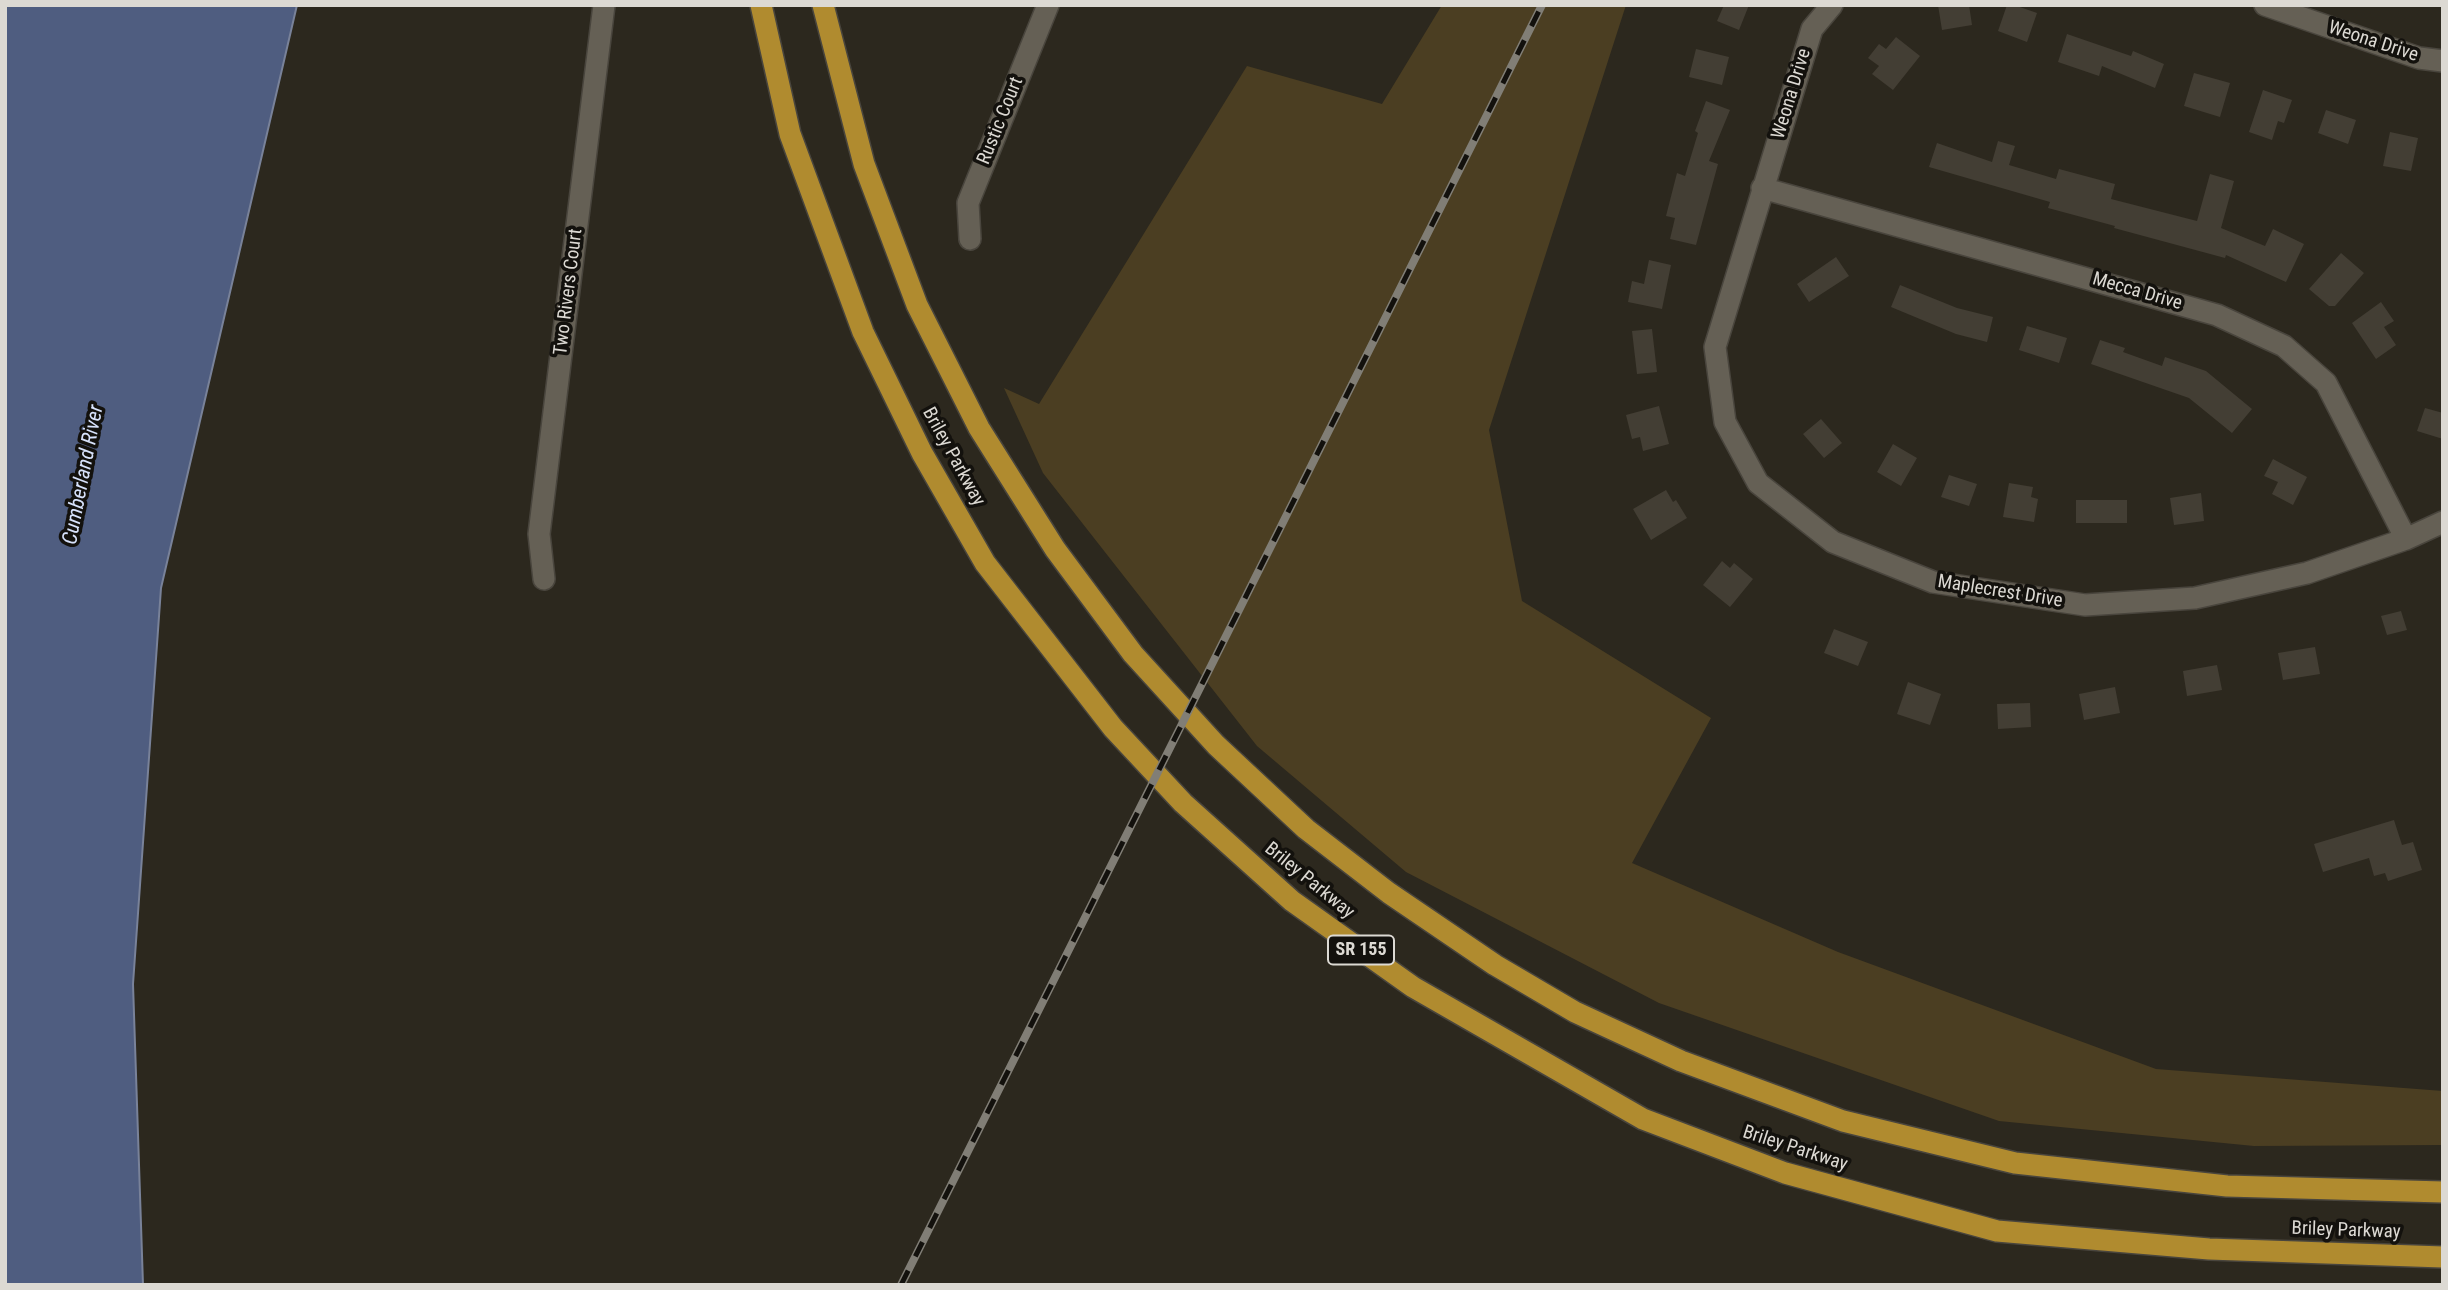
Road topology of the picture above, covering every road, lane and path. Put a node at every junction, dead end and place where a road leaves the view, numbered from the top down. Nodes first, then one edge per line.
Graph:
1 (604, 5) edge
2 (761, 5) edge
3 (823, 5) edge
4 (1048, 5) edge
5 (1832, 5) edge
6 (2265, 5) edge
7 (2443, 61) edge
8 (1762, 188) junction
9 (971, 239) dead end
10 (2443, 522) edge
11 (2406, 539) junction
12 (544, 579) dead end
13 (2443, 1192) edge
14 (2443, 1257) edge

1 - 12 street, Two Rivers Court
2 - 14 highway, Briley Parkway / SR 155
3 - 13 highway, Briley Parkway
4 - 9 street, Rustic Court
5 - 8 street, Weona Drive
6 - 7 street, Weona Drive
8 - 11 street, Mecca Drive
8 - 11 street, Maplecrest Drive
10 - 11 street, Maplecrest Drive

